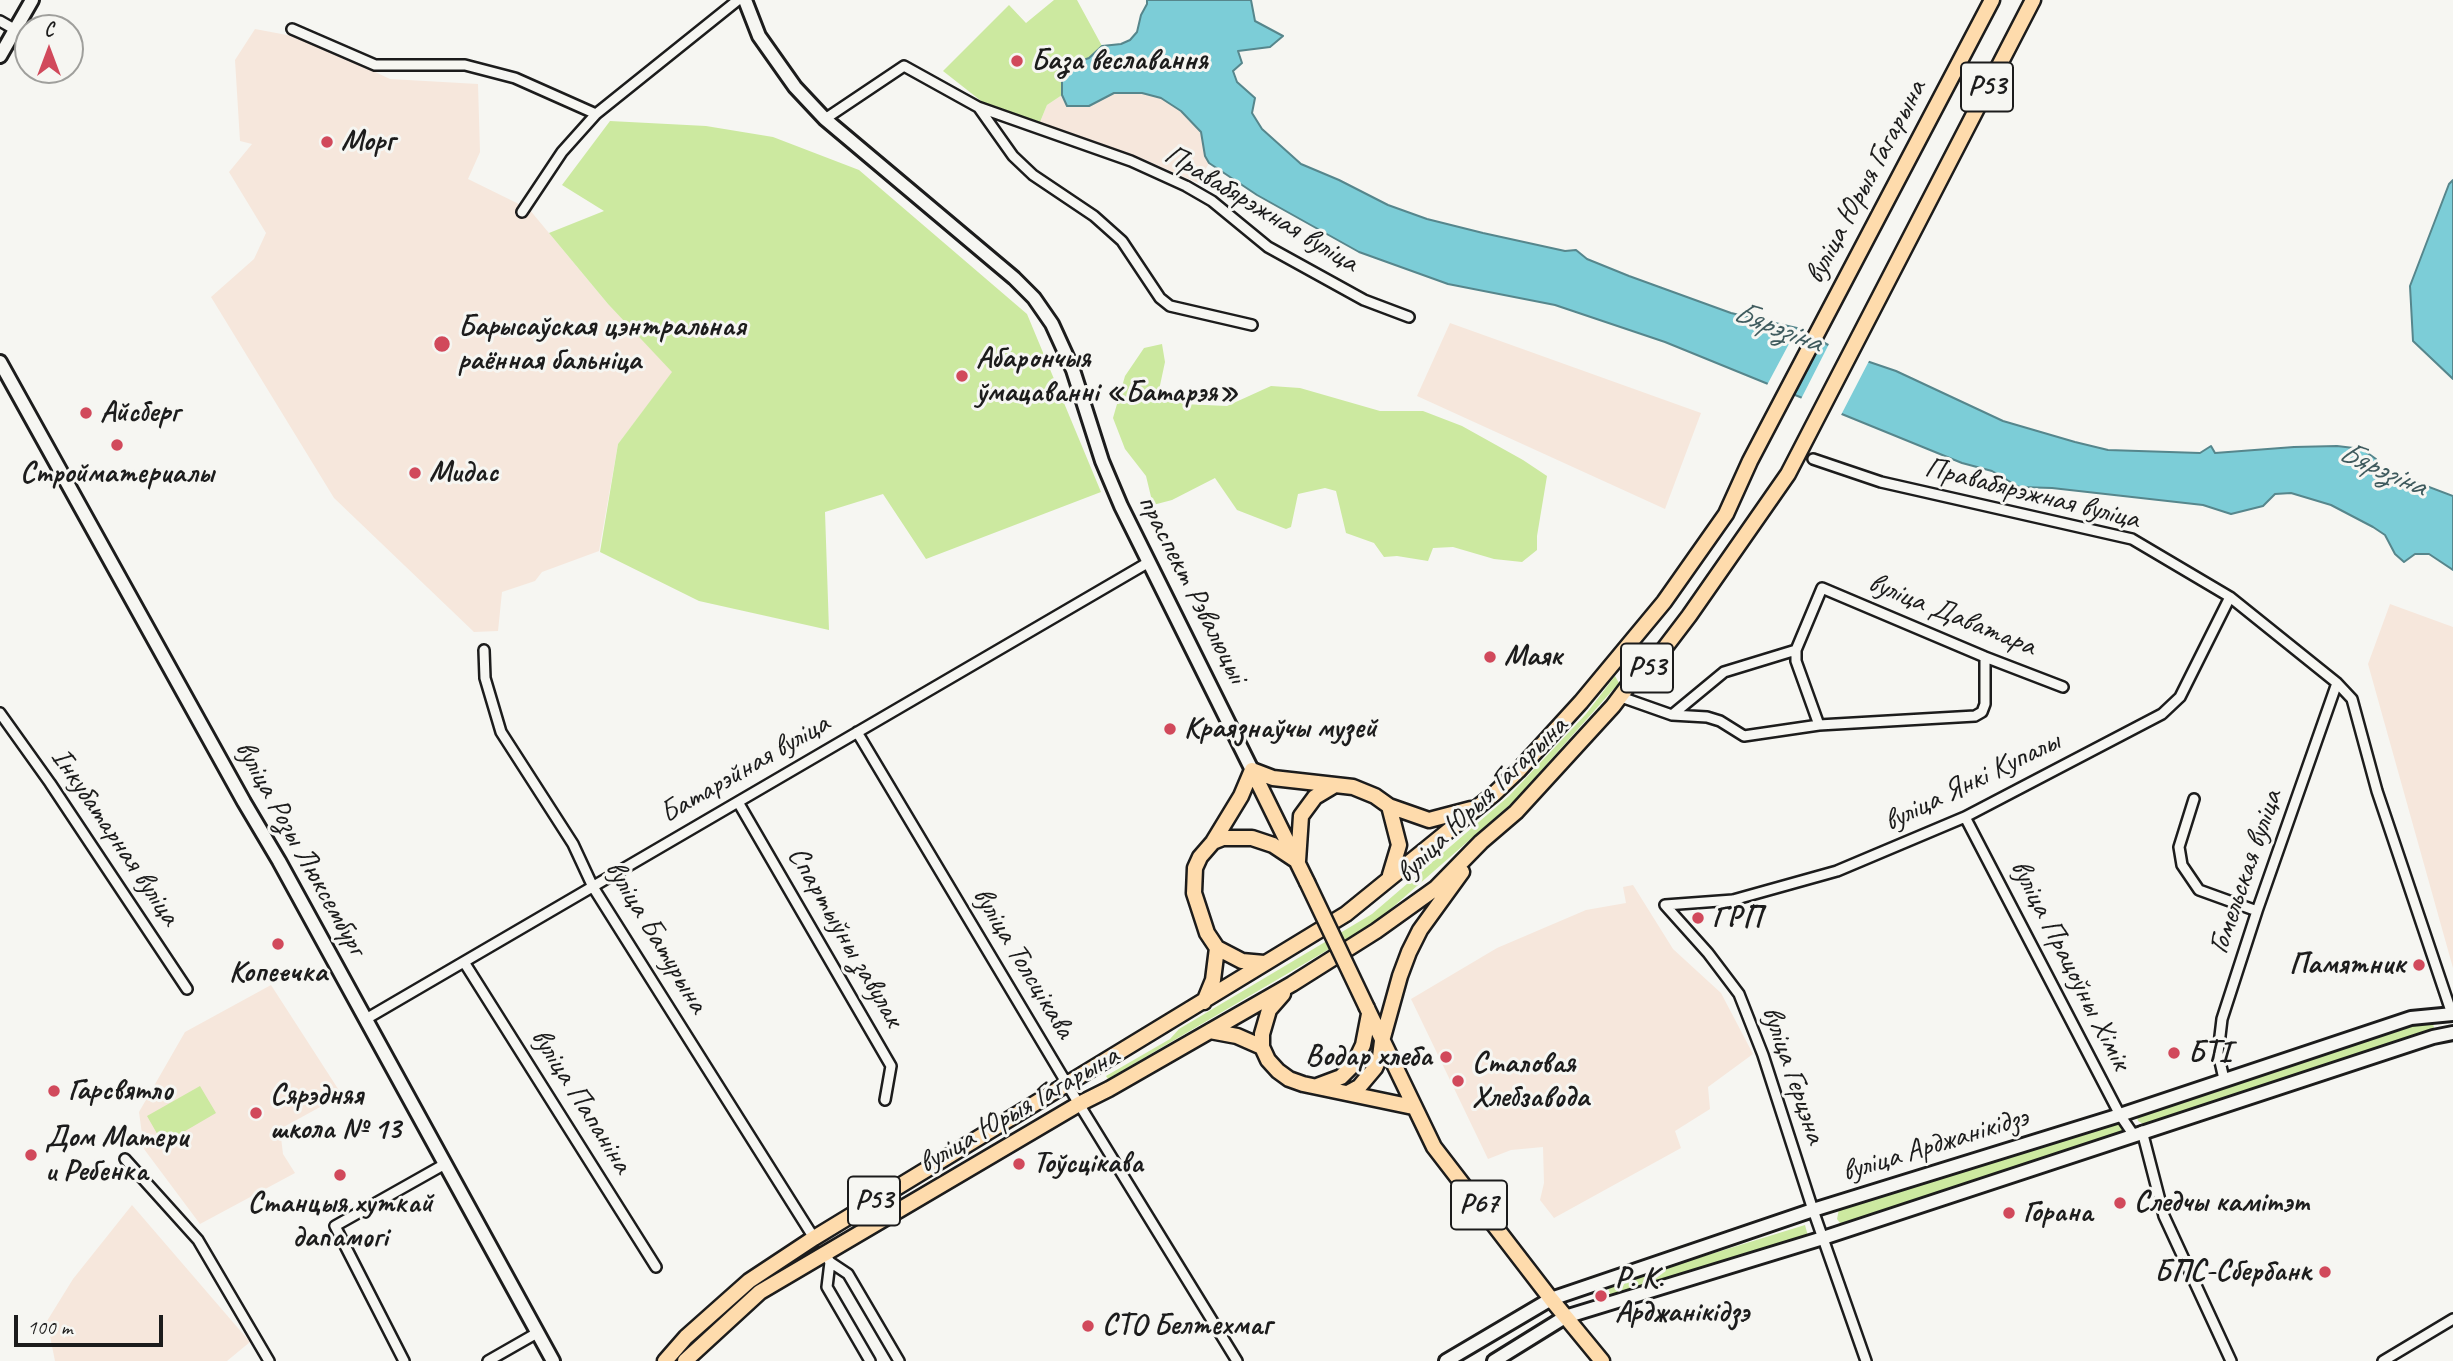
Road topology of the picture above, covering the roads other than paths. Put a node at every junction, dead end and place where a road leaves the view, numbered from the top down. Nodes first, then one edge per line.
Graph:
1 (738, 0) edge
2 (745, 0) edge
3 (1992, 0) edge
4 (2033, 0) edge
5 (0, 21) edge
6 (14, 29) joint
7 (292, 29) dead end
8 (0, 56) edge
9 (978, 107) junction
10 (596, 114) junction
11 (825, 119) junction
12 (522, 212) dead end
13 (1409, 317) dead end
14 (1252, 325) dead end
15 (0, 362) edge
16 (1813, 459) dead end
17 (1149, 562) junction
18 (2230, 597) junction
19 (484, 650) dead end
20 (1797, 650) junction
21 (1985, 657) junction
22 (2337, 683) junction
23 (2063, 687) dead end
24 (1620, 696) junction
25 (0, 713) edge
26 (1672, 715) junction
27 (1819, 725) junction
28 (857, 732) junction
29 (1252, 770) junction
30 (1335, 785) junction
31 (2194, 799) dead end
32 (738, 802) junction
33 (1389, 806) junction
34 (1476, 808) junction
35 (1965, 817) junction
36 (1213, 842) junction
37 (1482, 842) junction
38 (1298, 862) junction
39 (1389, 878) junction
40 (593, 887) junction
41 (1665, 905) joint
42 (2257, 911) junction
43 (1217, 948) junction
44 (464, 962) junction
45 (1264, 963) junction
46 (1292, 984) junction
47 (187, 989) dead end
48 (1204, 1002) junction
49 (1368, 1011) junction
50 (2453, 1015) edge
51 (366, 1019) junction
52 (1210, 1031) junction
53 (2453, 1034) edge
54 (1382, 1041) junction
55 (1262, 1047) junction
56 (2224, 1079) junction
57 (1067, 1084) junction
58 (1317, 1086) junction
59 (1348, 1093) junction
60 (885, 1100) dead end
61 (1079, 1104) junction
62 (1413, 1107) junction
63 (2120, 1115) junction
64 (2138, 1133) junction
65 (125, 1159) dead end
66 (445, 1164) junction
67 (1813, 1210) junction
68 (814, 1238) junction
69 (1823, 1238) junction
70 (827, 1258) junction
71 (656, 1267) dead end
72 (1550, 1299) junction
73 (1565, 1317) junction
74 (2453, 1319) edge
75 (537, 1333) junction
76 (268, 1361) edge
77 (404, 1361) edge
78 (488, 1361) edge
79 (554, 1361) edge
80 (665, 1361) edge
81 (685, 1361) edge
82 (870, 1361) edge
83 (899, 1361) edge
84 (1237, 1361) edge
85 (1446, 1361) edge
86 (1494, 1361) edge
87 (1602, 1361) edge
88 (1866, 1361) edge
89 (2231, 1361) edge
90 (2383, 1361) edge

1 - 10 street
2 - 11 main road, праспект Рэвалюцыі
3 - 34 main road, вуліца Юрыя Гагарына / Р53
4 - 24 main road, вуліца Юрыя Гагарына / Р53
5 - 6 street
6 - 8 main road
7 - 10 street
9 - 11 street, Правабярэжная вуліца
9 - 13 street, Правабярэжная вуліца
9 - 14 street
10 - 12 street
11 - 17 main road, праспект Рэвалюцыі
15 - 51 main road, вуліца Розы Люксембург
16 - 18 street, Правабярэжная вуліца
17 - 28 street, Батарэйная вуліца
17 - 29 main road, праспект Рэвалюцыі
18 - 22 street, Правабярэжная вуліца
18 - 35 street, вуліца Янкі Купалы
19 - 40 street, вуліца Батурына
20 - 21 street, вуліца Даватара
20 - 26 street
20 - 27 street
21 - 23 street, вуліца Даватара
21 - 27 street
22 - 42 street, Гомельская вуліца
22 - 50 street, Правабярэжная вуліца
24 - 26 street
24 - 37 main road, вуліца Юрыя Гагарына / Р53
25 - 47 street, Інкубатарная вуліца
26 - 27 street
28 - 32 street, Батарэйная вуліца
28 - 57 street, вуліца Толсцікава
29 - 30 main road
29 - 36 main road
29 - 38 main road, праспект Рэвалюцыі
30 - 33 main road
30 - 38 main road, Р67
31 - 42 street
32 - 40 street, Батарэйная вуліца
32 - 60 street, Спартыўны завулак
33 - 34 main road
33 - 39 main road
34 - 39 main road, вуліца Юрыя Гагарына / Р53
35 - 41 street, вуліца Янкі Купалы
35 - 63 street, вуліца Працоўны Хімік
36 - 38 main road
36 - 43 main road
37 - 46 main road, вуліца Юрыя Гагарына / Р53
37 - 54 main road
38 - 49 main road, праспект Рэвалюцыі / Р67, bridge
39 - 45 main road, вуліца Юрыя Гагарына / Р53
40 - 44 street, Батарэйная вуліца
40 - 68 street, вуліца Батурына
41 - 67 street, вуліца Герцэна
42 - 56 street, Гомельская вуліца
43 - 45 main road
43 - 48 main road
44 - 51 street, Батарэйная вуліца
44 - 71 street, вуліца Папаніна
45 - 48 main road, вуліца Юрыя Гагарына / Р53
46 - 52 main road, вуліца Юрыя Гагарына / Р53
46 - 55 main road
48 - 57 main road, вуліца Юрыя Гагарына / Р53
49 - 54 main road, праспект Рэвалюцыі / Р67
49 - 58 main road
50 - 56 main road, вуліца Арджанікідзэ
51 - 66 main road, вуліца Розы Люксембург
52 - 55 main road
52 - 61 main road, вуліца Юрыя Гагарына / Р53
53 - 64 main road, вуліца Арджанікідзэ
54 - 59 main road
54 - 62 main road, праспект Рэвалюцыі / Р67
55 - 58 main road
56 - 63 main road, вуліца Арджанікідзэ
57 - 61 street, вуліца Толсцікава
57 - 68 main road, вуліца Юрыя Гагарына / Р53
58 - 59 main road
59 - 62 main road
61 - 70 main road, вуліца Юрыя Гагарына / Р53
61 - 84 street, вуліца Толсцікава
62 - 72 main road, праспект Рэвалюцыі / Р67
63 - 64 street, вуліца Працоўны Хімік
63 - 67 main road, вуліца Арджанікідзэ
64 - 69 main road, вуліца Арджанікідзэ
64 - 89 street, вуліца Працоўны Хімік
65 - 76 street
66 - 75 main road, вуліца Розы Люксембург
66 - 77 street
67 - 69 street, вуліца Герцэна
67 - 72 main road, вуліца Арджанікідзэ
68 - 80 main road, вуліца Юрыя Гагарына / Р53
69 - 73 main road, вуліца Арджанікідзэ
69 - 88 street, вуліца Герцэна
70 - 81 main road, вуліца Юрыя Гагарына / Р53
70 - 82 street
70 - 83 street
72 - 73 main road, праспект Рэвалюцыі / Р67
72 - 85 main road, вуліца Арджанікідзэ
73 - 86 main road, вуліца Арджанікідзэ
73 - 87 main road, праспект Рэвалюцыі / Р67
74 - 90 street
75 - 78 street
75 - 79 main road, вуліца Розы Люксембург

